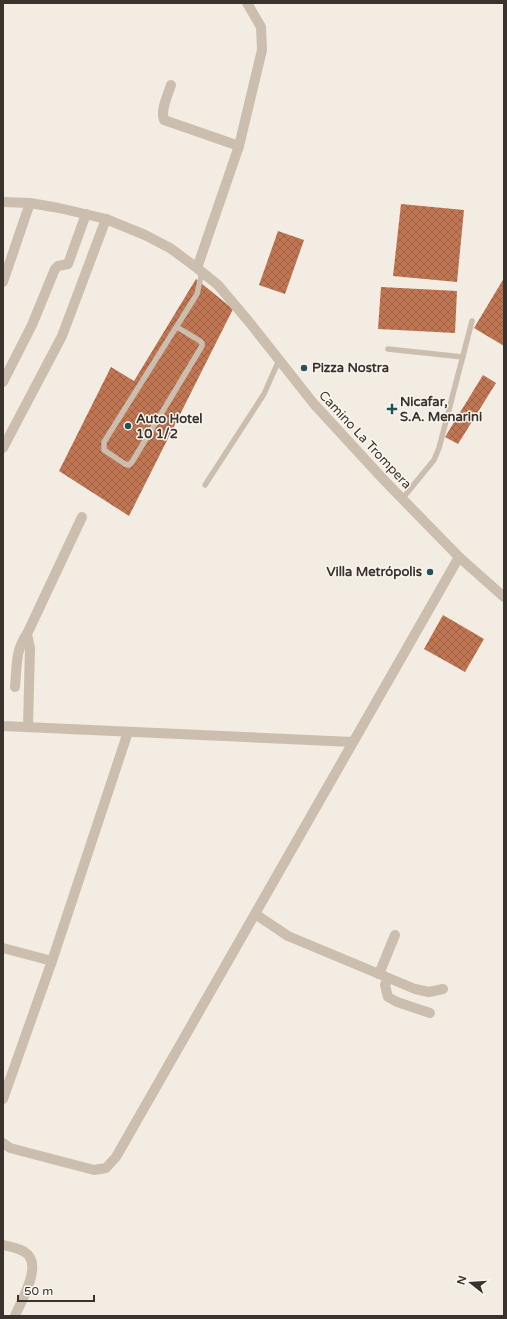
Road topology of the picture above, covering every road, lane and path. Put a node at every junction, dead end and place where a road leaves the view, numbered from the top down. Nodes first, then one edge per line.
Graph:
1 (247, 3) edge
2 (171, 85) dead end
3 (239, 146) junction
4 (3, 202) edge
5 (30, 203) junction
6 (86, 214) junction
7 (106, 219) junction
8 (200, 270) junction
9 (3, 282) edge
10 (472, 321) dead end
11 (176, 326) junction
12 (388, 349) dead end
13 (462, 357) junction
14 (279, 360) junction
15 (3, 382) edge
16 (3, 448) edge
17 (205, 485) dead end
18 (402, 499) junction
19 (82, 517) dead end
20 (459, 557) junction
21 (504, 597) edge
22 (27, 634) junction
23 (15, 687) dead end
24 (3, 726) edge
25 (28, 727) junction
26 (128, 732) junction
27 (353, 742) junction
28 (255, 914) junction
29 (395, 934) dead end
30 (3, 948) edge
31 (52, 961) junction
32 (383, 976) junction
33 (443, 989) dead end
34 (430, 1013) dead end
35 (3, 1099) edge
36 (3, 1143) edge
37 (3, 1245) edge
38 (15, 1316) edge

1 - 3 street
2 - 3 street
3 - 8 street
4 - 5 street, Camino La Trompera
5 - 6 street, Camino La Trompera
5 - 9 street
6 - 7 street, Camino La Trompera
6 - 15 street
7 - 8 street, Camino La Trompera
7 - 16 street
8 - 11 lane
8 - 14 street, Camino La Trompera
10 - 13 lane
11 - 11 lane
12 - 13 lane
13 - 18 lane
14 - 17 lane
14 - 18 street, Camino La Trompera
18 - 20 street, Camino La Trompera
19 - 22 street
20 - 21 street, Camino La Trompera
20 - 27 street
22 - 23 street
22 - 25 street
24 - 25 street
25 - 26 street
26 - 27 street
26 - 31 street
27 - 28 street
28 - 32 street
28 - 36 street
29 - 32 street
30 - 31 street
31 - 35 street
32 - 33 street
32 - 34 street
37 - 38 street

